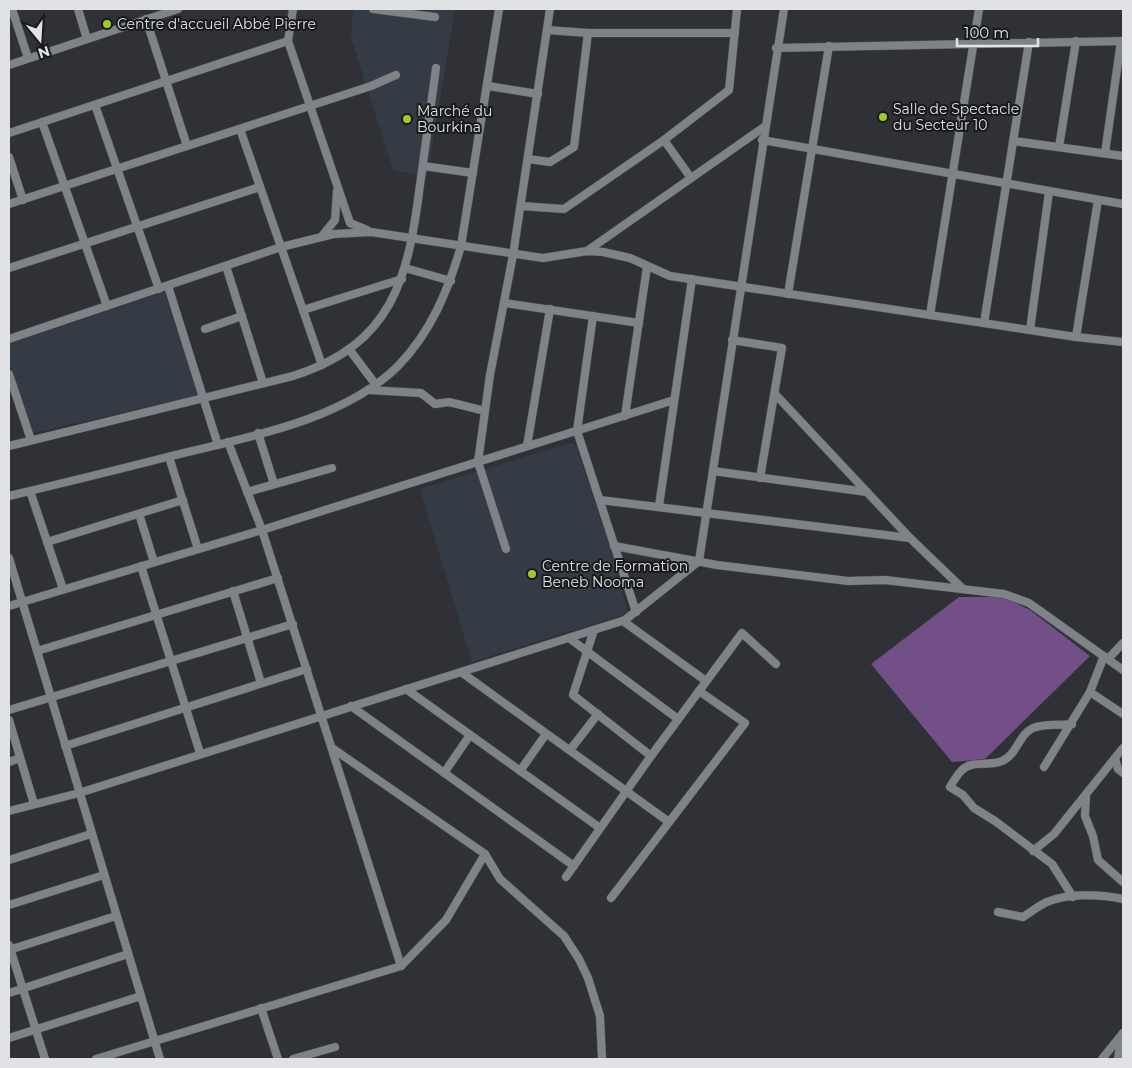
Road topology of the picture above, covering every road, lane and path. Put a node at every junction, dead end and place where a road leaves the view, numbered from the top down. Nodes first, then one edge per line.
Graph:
1 (12, 9) edge
2 (78, 9) edge
3 (178, 9) edge
4 (293, 9) edge
5 (374, 9) edge
6 (499, 9) edge
7 (550, 9) edge
8 (737, 9) edge
9 (784, 9) edge
10 (979, 9) edge
11 (435, 17) dead end
12 (146, 19) junction
13 (547, 30) junction
14 (588, 33) junction
15 (735, 33) junction
16 (87, 39) junction
17 (288, 41) junction
18 (1122, 41) edge
19 (974, 42) junction
20 (1029, 42) junction
21 (1076, 42) junction
22 (829, 46) junction
23 (776, 48) junction
24 (28, 58) junction
25 (9, 65) edge
26 (436, 68) dead end
27 (396, 75) dead end
28 (166, 81) junction
29 (488, 86) junction
30 (538, 94) junction
31 (95, 104) junction
32 (310, 106) junction
33 (42, 122) junction
34 (764, 127) junction
35 (240, 129) junction
36 (9, 133) edge
37 (664, 140) junction
38 (762, 140) junction
39 (1013, 141) junction
40 (188, 146) junction
41 (1059, 147) junction
42 (812, 150) junction
43 (1105, 153) junction
44 (1123, 156) edge
45 (9, 157) edge
46 (528, 159) junction
47 (423, 166) junction
48 (117, 169) junction
49 (473, 174) junction
50 (953, 175) junction
51 (691, 178) junction
52 (1006, 185) junction
53 (65, 186) junction
54 (260, 187) junction
55 (337, 189) junction
56 (1049, 192) junction
57 (23, 200) junction
58 (1098, 200) junction
59 (9, 204) edge
60 (1123, 204) edge
61 (521, 206) junction
62 (137, 226) junction
63 (371, 232) junction
64 (322, 236) junction
65 (413, 239) junction
66 (85, 244) junction
67 (461, 246) junction
68 (281, 248) junction
69 (588, 251) junction
70 (513, 255) junction
71 (226, 266) junction
72 (647, 267) junction
73 (9, 268) edge
74 (405, 268) junction
75 (402, 279) junction
76 (692, 279) junction
77 (451, 281) junction
78 (168, 286) junction
79 (740, 287) junction
80 (159, 289) junction
81 (788, 294) junction
82 (505, 303) junction
83 (107, 306) junction
84 (550, 309) junction
85 (303, 310) junction
86 (930, 315) junction
87 (242, 316) junction
88 (593, 316) junction
89 (639, 323) junction
90 (984, 323) junction
91 (205, 329) dead end
92 (1030, 330) junction
93 (1076, 337) junction
94 (9, 339) edge
95 (732, 340) junction
96 (1123, 342) edge
97 (349, 349) junction
98 (322, 365) junction
99 (9, 374) edge
100 (264, 383) junction
101 (376, 385) junction
102 (368, 390) junction
103 (775, 394) junction
104 (203, 398) junction
105 (674, 400) junction
106 (485, 410) junction
107 (625, 416) junction
108 (578, 431) junction
109 (258, 434) junction
110 (31, 440) junction
111 (228, 442) junction
112 (218, 445) junction
113 (9, 446) edge
114 (527, 446) junction
115 (169, 457) junction
116 (478, 462) junction
117 (332, 468) dead end
118 (713, 471) junction
119 (760, 478) junction
120 (274, 484) junction
121 (30, 491) junction
122 (247, 492) junction
123 (867, 492) junction
124 (9, 496) edge
125 (183, 500) junction
126 (600, 500) junction
127 (659, 506) junction
128 (707, 512) junction
129 (139, 514) junction
130 (262, 530) junction
131 (910, 538) junction
132 (48, 542) junction
133 (614, 546) junction
134 (198, 549) junction
135 (506, 549) dead end
136 (9, 558) edge
137 (699, 561) junction
138 (154, 562) junction
139 (141, 566) junction
140 (278, 578) junction
141 (63, 589) junction
142 (963, 589) junction
143 (233, 591) junction
144 (22, 602) junction
145 (9, 606) edge
146 (636, 612) junction
147 (156, 614) junction
148 (623, 621) junction
149 (293, 624) junction
150 (594, 630) junction
151 (247, 638) junction
152 (569, 638) junction
153 (1123, 643) edge
154 (586, 650) junction
155 (37, 651) junction
156 (1106, 658) junction
157 (171, 661) junction
158 (776, 664) dead end
159 (308, 668) junction
160 (1123, 670) edge
161 (461, 672) junction
162 (706, 681) junction
163 (261, 683) junction
164 (406, 689) junction
165 (699, 691) junction
166 (1090, 692) junction
167 (51, 698) junction
168 (185, 706) junction
169 (351, 706) junction
170 (9, 710) edge
171 (598, 714) junction
172 (1123, 714) edge
173 (322, 716) junction
174 (678, 719) junction
175 (9, 720) edge
176 (1072, 724) junction
177 (546, 734) junction
178 (470, 735) junction
179 (65, 746) junction
180 (332, 748) junction
181 (1123, 748) edge
182 (570, 750) junction
183 (200, 753) junction
184 (651, 756) junction
185 (20, 758) junction
186 (1115, 758) junction
187 (9, 762) edge
188 (1044, 767) dead end
189 (520, 771) junction
190 (444, 773) junction
191 (1123, 773) edge
192 (626, 791) junction
193 (78, 793) junction
194 (1086, 795) junction
195 (34, 804) junction
196 (9, 812) edge
197 (669, 822) junction
198 (600, 828) junction
199 (91, 834) junction
200 (1033, 851) junction
201 (485, 854) junction
202 (9, 860) edge
203 (574, 866) junction
204 (104, 875) junction
205 (566, 877) dead end
206 (1123, 882) edge
207 (1073, 897) junction
208 (611, 898) dead end
209 (1123, 899) edge
210 (9, 905) edge
211 (998, 912) dead end
212 (116, 916) junction
213 (9, 949) edge
214 (128, 954) junction
215 (400, 966) junction
216 (22, 989) junction
217 (9, 993) edge
218 (141, 996) junction
219 (261, 1008) junction
220 (35, 1029) junction
221 (1122, 1034) edge
222 (9, 1038) edge
223 (154, 1041) junction
224 (335, 1047) dead end
225 (44, 1059) edge
226 (96, 1059) edge
227 (160, 1059) edge
228 (278, 1059) edge
229 (293, 1059) edge
230 (602, 1059) edge
231 (1102, 1059) edge
232 (1118, 1059) edge

1 - 24 street
2 - 16 street
3 - 12 street
4 - 17 street
5 - 11 street
6 - 29 street
7 - 13 street
8 - 15 street
9 - 23 street
10 - 19 street
12 - 16 street
12 - 28 street
13 - 14 street
13 - 30 street
14 - 15 street
14 - 46 street
15 - 37 street
16 - 24 street
17 - 28 street
17 - 32 street
18 - 21 street
18 - 43 street
19 - 20 street
19 - 22 street
19 - 50 street
20 - 21 street
20 - 39 street
21 - 41 street
22 - 23 street
22 - 42 street
23 - 34 street
24 - 25 street
26 - 47 street
27 - 32 street
28 - 31 street
28 - 40 street
29 - 30 street
29 - 49 street
30 - 46 street
31 - 33 street
31 - 48 street
32 - 35 street
32 - 55 street
33 - 36 street
33 - 53 street
34 - 38 street
34 - 51 street
35 - 40 street
35 - 54 street
37 - 51 street
37 - 61 street
38 - 42 street
38 - 79 street
39 - 41 street
39 - 52 street
40 - 48 street
41 - 43 street
42 - 50 street
42 - 81 street
43 - 44 street
45 - 57 street
46 - 61 street
47 - 49 street
47 - 65 street
48 - 53 street
48 - 62 street
49 - 67 street
50 - 52 street
50 - 86 street
51 - 69 street
52 - 56 street
52 - 90 street
53 - 57 street
53 - 66 street
54 - 62 street
54 - 68 street
55 - 63 street
55 - 64 street
56 - 58 street
56 - 92 street
57 - 59 street
58 - 60 street
58 - 93 street
61 - 70 street
62 - 66 street
62 - 80 street
63 - 64 street
63 - 65 street
64 - 68 street
65 - 67 street
65 - 74 street
66 - 73 street
66 - 83 street
67 - 70 street
67 - 77 street
68 - 71 street
68 - 85 street
69 - 70 street
69 - 72 street
70 - 82 street
71 - 78 street
71 - 87 street
72 - 76 street
72 - 89 street
74 - 75 street
74 - 77 street
75 - 85 street
75 - 97 street
76 - 79 street
76 - 105 street
77 - 101 street
78 - 80 street
78 - 104 street
79 - 81 street
79 - 95 street
80 - 83 street
81 - 86 street
82 - 84 street
82 - 106 street
83 - 94 street
84 - 88 street
84 - 114 street
85 - 98 street
86 - 90 street
87 - 91 street
87 - 100 street
88 - 89 street
88 - 108 street
89 - 107 street
90 - 92 street
92 - 93 street
93 - 96 street
95 - 103 street
95 - 118 street
97 - 98 street
97 - 101 street
98 - 100 street
99 - 110 street
100 - 104 street
101 - 102 street
102 - 106 street
102 - 109 street
103 - 119 street
103 - 123 street
104 - 110 street
104 - 112 street
105 - 107 street
105 - 127 street
106 - 116 street
107 - 108 street
108 - 114 street
108 - 126 street
109 - 111 street
109 - 120 street
110 - 113 street
111 - 112 street
111 - 122 street
112 - 115 street
114 - 116 street
115 - 121 street
115 - 125 street
116 - 130 street
116 - 135 street
117 - 120 street
118 - 119 street
118 - 128 street
119 - 123 street
120 - 122 street
121 - 124 street
121 - 132 street
122 - 130 street
123 - 131 street
125 - 129 street
125 - 134 street
126 - 127 street
126 - 133 street
127 - 128 street
128 - 131 street
128 - 137 street
129 - 132 street
129 - 138 street
130 - 134 street
130 - 140 street
131 - 142 street
132 - 141 street
133 - 137 street
133 - 146 street
134 - 138 street
136 - 144 street
137 - 142 street
137 - 146 street
138 - 139 street
139 - 141 street
139 - 147 street
140 - 143 street
140 - 149 street
141 - 144 street
142 - 156 street
143 - 147 street
143 - 151 street
144 - 145 street
144 - 155 street
146 - 148 street
147 - 155 street
147 - 157 street
148 - 150 street
148 - 162 street
149 - 151 street
149 - 159 street
150 - 152 street
150 - 154 street
151 - 157 street
151 - 163 street
152 - 154 street
152 - 161 street
153 - 156 street
154 - 171 street
154 - 174 street
155 - 167 street
156 - 160 street
156 - 166 street
157 - 167 street
157 - 168 street
158 - 162 street
159 - 163 street
159 - 173 street
161 - 164 street
161 - 177 street
162 - 165 street
163 - 168 street
164 - 169 street
164 - 178 street
165 - 174 street
165 - 197 street
166 - 172 street
166 - 176 street
167 - 170 street
167 - 179 street
168 - 179 street
168 - 183 street
169 - 173 street
169 - 190 street
171 - 182 street
171 - 184 street
173 - 180 street
173 - 183 street
174 - 184 street
175 - 185 street
176 - 188 street
176 - 200 street
177 - 182 street
177 - 189 street
178 - 189 street
178 - 190 street
179 - 193 street
180 - 201 street
180 - 215 street
181 - 186 street
182 - 192 street
183 - 193 street
184 - 192 street
185 - 187 street
185 - 195 street
186 - 191 street
186 - 194 street
189 - 198 street
190 - 203 street
192 - 197 street
192 - 198 street
193 - 195 street
193 - 199 street
194 - 200 street
194 - 206 street
195 - 196 street
197 - 208 street
198 - 203 street
199 - 202 street
199 - 204 street
200 - 207 street
201 - 215 street
201 - 230 street
203 - 205 street
204 - 210 street
204 - 212 street
207 - 209 street
207 - 211 street
212 - 213 street
212 - 214 street
213 - 216 street
214 - 216 street
214 - 218 street
215 - 219 street
216 - 217 street
216 - 220 street
218 - 220 street
218 - 223 street
219 - 223 street
219 - 228 street
220 - 222 street
220 - 225 street
221 - 231 street
221 - 232 street
223 - 226 street
223 - 227 street
224 - 229 street

